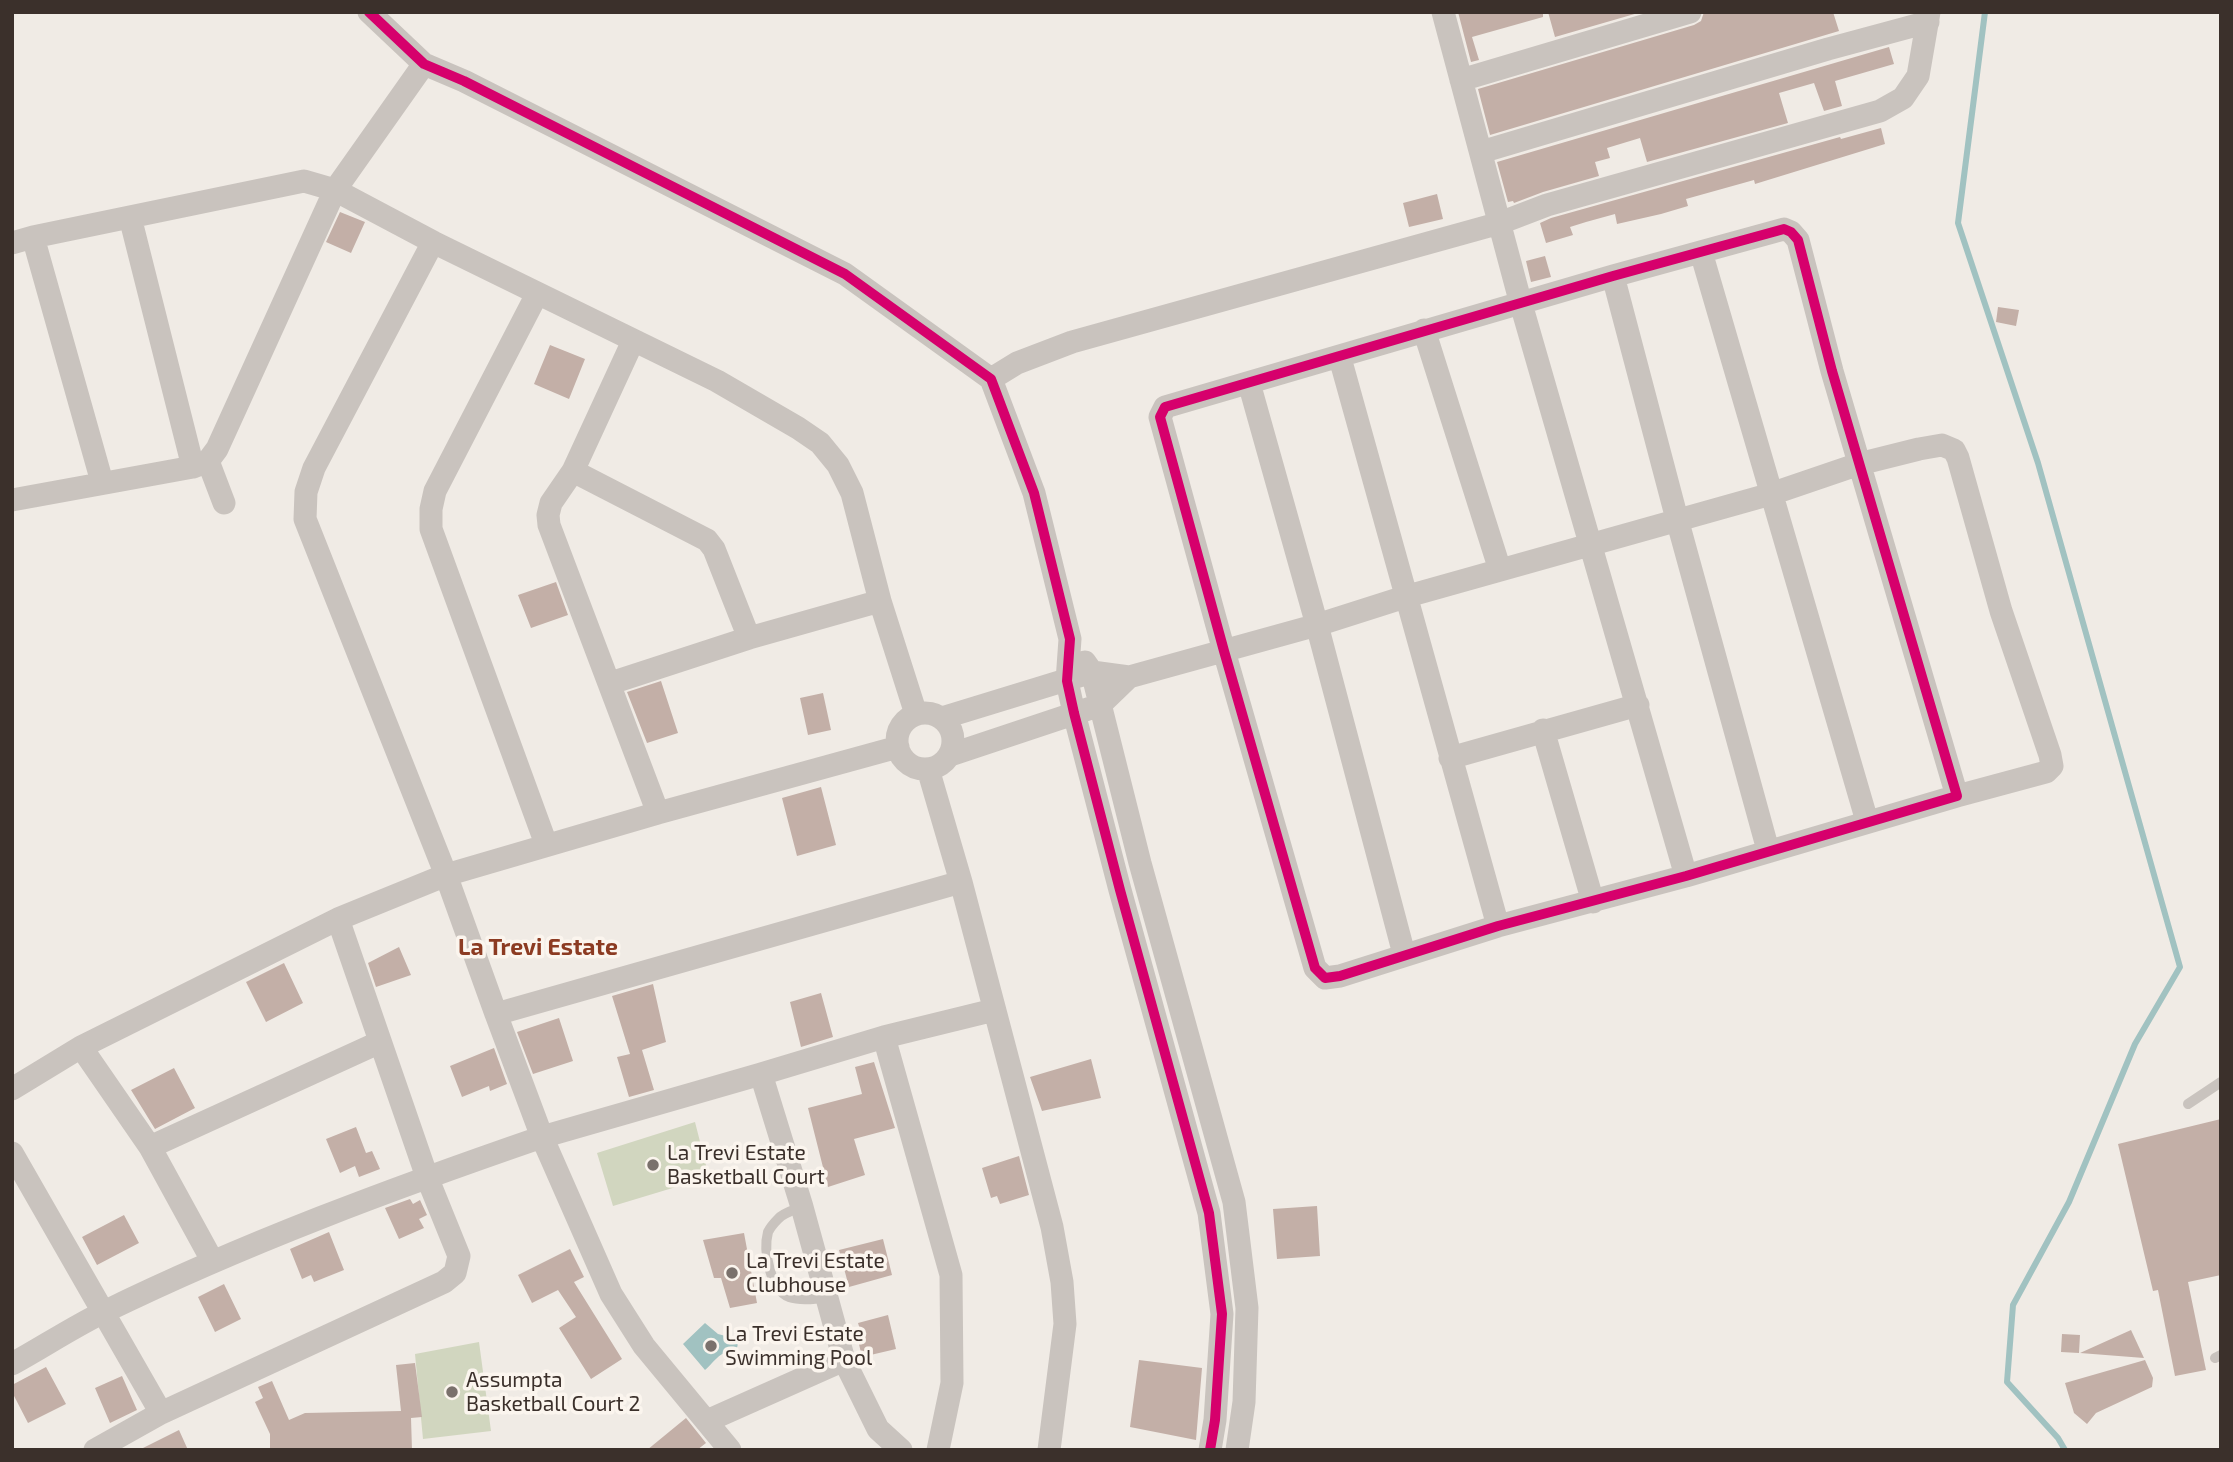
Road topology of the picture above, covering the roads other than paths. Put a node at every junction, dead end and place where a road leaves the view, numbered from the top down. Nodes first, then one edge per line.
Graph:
1 (369, 12) edge
2 (1443, 12) edge
3 (1690, 12) edge
4 (1929, 17) edge
5 (424, 64) junction
6 (1461, 80) junction
7 (1481, 152) junction
8 (335, 190) junction
9 (130, 217) junction
10 (1500, 223) junction
11 (23, 240) edge
12 (433, 242) junction
13 (1701, 252) junction
14 (1613, 276) junction
15 (537, 294) junction
16 (1521, 304) junction
17 (1424, 330) junction
18 (633, 341) junction
19 (1340, 358) junction
20 (991, 379) junction
21 (1249, 383) junction
22 (201, 464) junction
23 (1859, 464) junction
24 (573, 471) junction
25 (102, 482) junction
26 (1771, 494) junction
27 (12, 500) edge
28 (224, 503) dead end
29 (1677, 519) junction
30 (1592, 544) junction
31 (1500, 570) junction
32 (1408, 596) junction
33 (880, 601) junction
34 (1317, 625) junction
35 (749, 638) junction
36 (1070, 639) junction
37 (1224, 651) junction
38 (1092, 672) junction
39 (1129, 677) junction
40 (1068, 681) junction
41 (611, 682) junction
42 (1100, 705) junction
43 (1638, 705) junction
44 (1073, 713) junction
45 (916, 714) junction
46 (942, 718) junction
47 (1543, 730) junction
48 (898, 747) junction
49 (950, 755) junction
50 (1450, 758) junction
51 (928, 769) junction
52 (1957, 796) junction
53 (659, 813) junction
54 (1867, 821) junction
55 (546, 844) junction
56 (1768, 850) junction
57 (446, 875) junction
58 (1686, 876) junction
59 (961, 882) junction
60 (1592, 902) junction
61 (338, 919) junction
62 (1498, 926) junction
63 (1404, 954) junction
64 (994, 1010) junction
65 (496, 1014) junction
66 (884, 1037) junction
67 (380, 1042) junction
68 (81, 1047) junction
69 (761, 1074) junction
70 (2221, 1082) edge
71 (12, 1089) edge
72 (2188, 1104) dead end
73 (542, 1137) junction
74 (150, 1147) junction
75 (12, 1153) edge
76 (427, 1177) junction
77 (1234, 1202) junction
78 (802, 1207) junction
79 (1209, 1213) junction
80 (214, 1262) junction
81 (828, 1297) junction
82 (102, 1312) junction
83 (844, 1360) junction
84 (12, 1364) edge
85 (161, 1413) junction
86 (707, 1421) junction
87 (95, 1450) edge
88 (730, 1450) edge
89 (901, 1450) edge
90 (938, 1450) edge
91 (1049, 1450) edge
92 (1210, 1450) edge
93 (1237, 1450) edge

1 - 5 street
2 - 6 street
3 - 6 street
4 - 7 street
4 - 10 street
5 - 8 street
5 - 20 street
6 - 7 street
7 - 10 street
8 - 9 street
8 - 12 street
8 - 22 street
9 - 11 street
9 - 22 street
10 - 16 street
10 - 20 street
11 - 25 street
12 - 15 street
12 - 57 street
13 - 14 street
13 - 23 street
13 - 26 street
14 - 16 street
14 - 29 street
15 - 18 street
15 - 55 street
16 - 17 street
16 - 30 street
17 - 19 street
17 - 31 street
18 - 24 street
18 - 33 street
19 - 21 street
19 - 32 street
20 - 36 street
21 - 34 street
21 - 37 street
22 - 25 street
22 - 28 street
23 - 26 street
23 - 52 street
23 - 52 street
24 - 35 street
24 - 41 street
25 - 27 street
26 - 29 street
26 - 54 street
29 - 30 street
29 - 56 street
30 - 31 street
30 - 43 street
31 - 32 street
32 - 34 street
32 - 50 street
33 - 35 street
33 - 45 street
34 - 37 street
34 - 63 street
35 - 41 street
36 - 38 street
36 - 40 street
37 - 39 street
37 - 63 street
38 - 39 street
38 - 40 street
38 - 42 street
39 - 42 street
40 - 44 street
40 - 46 street
41 - 53 street
42 - 44 street
42 - 77 street
43 - 47 street
43 - 58 street
44 - 49 street
44 - 79 street
45 - 46 street
45 - 48 street
46 - 49 street
47 - 50 street
47 - 60 street
48 - 51 street
48 - 53 street
49 - 51 street
50 - 62 street
51 - 59 street
52 - 54 street
53 - 55 street
54 - 56 street
55 - 57 street
56 - 58 street
57 - 61 street
57 - 65 street
58 - 60 street
59 - 64 street
59 - 65 street
60 - 62 street
61 - 67 street
61 - 68 street
62 - 63 street
64 - 66 street
64 - 91 street
65 - 73 street
66 - 69 street
66 - 90 street
67 - 74 street
67 - 76 street
68 - 71 street
68 - 74 street
69 - 73 street
69 - 78 street
70 - 72 lane
73 - 76 street
73 - 86 street
74 - 80 street
75 - 82 street
76 - 80 street
76 - 85 street
77 - 79 street
77 - 93 street
78 - 81 street
78 - 81 lane
79 - 92 street
80 - 82 street
81 - 83 street
82 - 84 street
82 - 85 street
83 - 86 street
83 - 89 street
85 - 87 street
86 - 88 street

